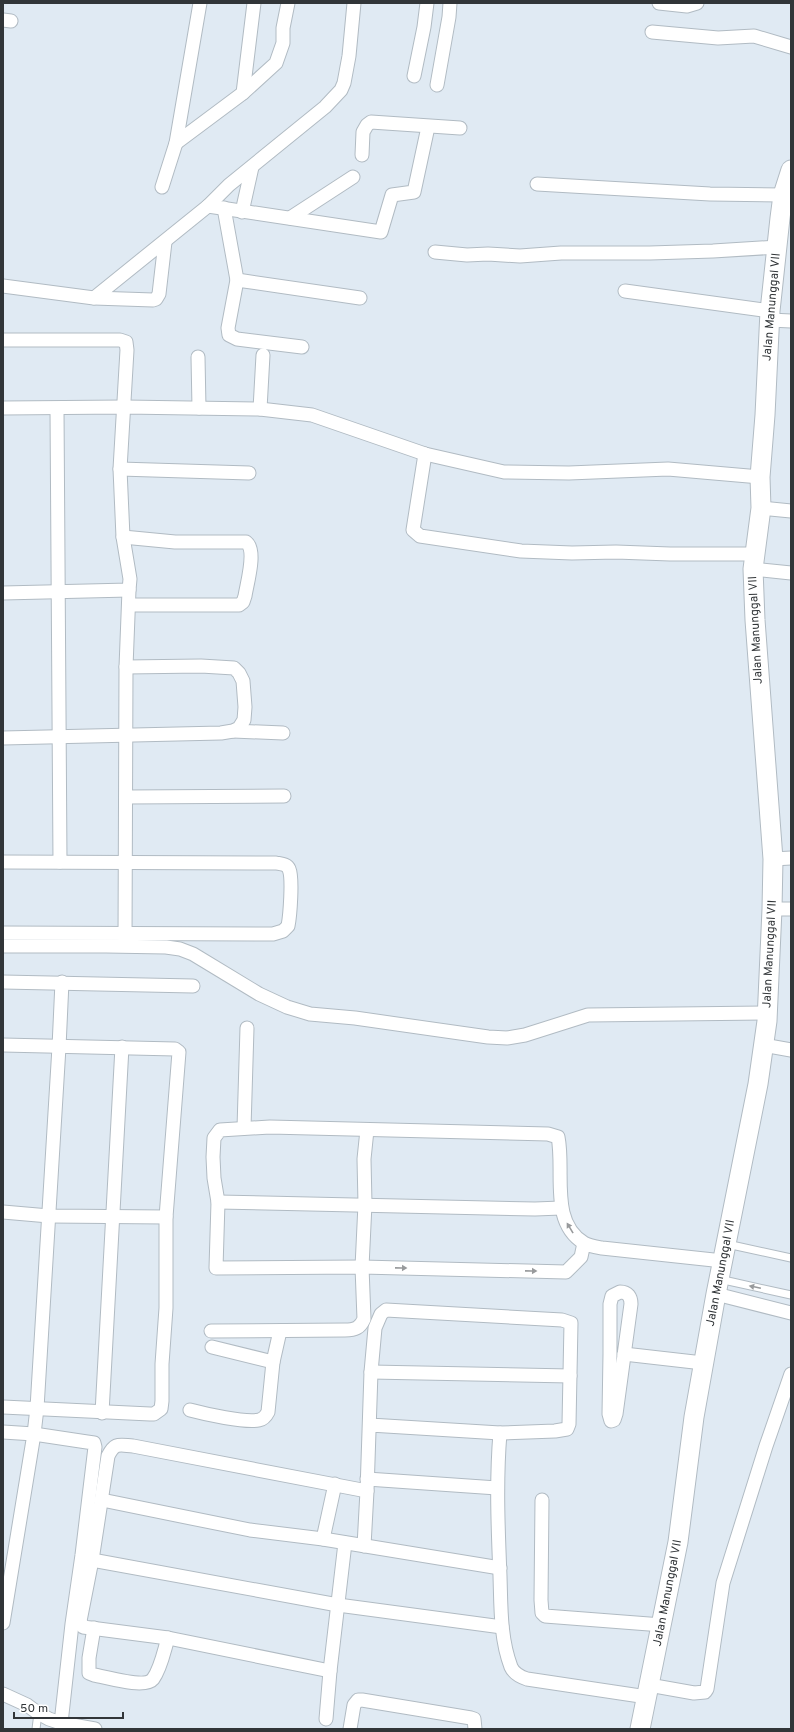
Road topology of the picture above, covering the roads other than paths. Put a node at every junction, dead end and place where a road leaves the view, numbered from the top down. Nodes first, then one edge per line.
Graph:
1 (200, 3) edge
2 (254, 3) edge
3 (288, 3) edge
4 (354, 3) edge
5 (427, 3) edge
6 (450, 3) edge
7 (659, 3) edge
8 (697, 3) edge
9 (652, 32) dead end
10 (791, 47) edge
11 (414, 76) dead end
12 (438, 85) dead end
13 (244, 93) junction
14 (428, 127) junction
15 (460, 128) dead end
16 (176, 143) junction
17 (362, 155) dead end
18 (252, 167) junction
19 (791, 170) edge
20 (353, 177) dead end
21 (537, 184) dead end
22 (162, 187) dead end
23 (783, 195) junction
24 (208, 206) junction
25 (224, 208) junction
26 (242, 212) junction
27 (290, 218) junction
28 (165, 242) junction
29 (778, 247) junction
30 (435, 252) dead end
31 (237, 280) junction
32 (3, 286) edge
33 (625, 291) dead end
34 (94, 298) junction
35 (360, 298) dead end
36 (770, 315) junction
37 (791, 321) edge
38 (3, 340) edge
39 (302, 348) dead end
40 (262, 355) dead end
41 (198, 357) dead end
42 (125, 407) junction
43 (3, 408) edge
44 (199, 408) junction
45 (57, 409) junction
46 (260, 409) junction
47 (425, 454) junction
48 (120, 468) junction
49 (249, 473) dead end
50 (760, 478) junction
51 (761, 508) junction
52 (791, 511) edge
53 (123, 537) junction
54 (754, 561) junction
55 (791, 573) edge
56 (129, 590) junction
57 (60, 592) junction
58 (3, 593) edge
59 (130, 605) junction
60 (126, 667) junction
61 (233, 731) junction
62 (283, 733) dead end
63 (126, 737) junction
64 (3, 738) edge
65 (60, 738) junction
66 (284, 796) dead end
67 (126, 797) junction
68 (782, 858) edge
69 (3, 862) edge
70 (60, 862) junction
71 (126, 862) junction
72 (772, 909) junction
73 (791, 909) edge
74 (3, 933) edge
75 (125, 933) junction
76 (3, 946) edge
77 (125, 946) junction
78 (3, 982) edge
79 (62, 982) junction
80 (193, 986) dead end
81 (767, 1013) junction
82 (247, 1028) dead end
83 (3, 1045) edge
84 (763, 1045) junction
85 (59, 1047) junction
86 (122, 1047) junction
87 (791, 1050) edge
88 (244, 1128) junction
89 (367, 1130) junction
90 (218, 1202) junction
91 (365, 1204) junction
92 (561, 1208) junction
93 (3, 1212) edge
94 (48, 1216) junction
95 (112, 1216) junction
96 (166, 1217) junction
97 (584, 1243) junction
98 (725, 1252) junction
99 (791, 1258) edge
100 (362, 1267) junction
101 (718, 1287) junction
102 (791, 1295) edge
103 (791, 1313) edge
104 (211, 1331) dead end
105 (280, 1331) junction
106 (212, 1347) dead end
107 (624, 1354) junction
108 (273, 1362) junction
109 (704, 1363) junction
110 (371, 1372) junction
111 (791, 1374) edge
112 (570, 1376) junction
113 (3, 1407) edge
114 (37, 1408) junction
115 (190, 1410) dead end
116 (102, 1413) junction
117 (370, 1425) junction
118 (3, 1432) edge
119 (500, 1433) junction
120 (34, 1434) junction
121 (334, 1484) junction
122 (367, 1485) junction
123 (497, 1488) junction
124 (102, 1500) junction
125 (542, 1500) dead end
126 (323, 1539) junction
127 (345, 1543) junction
128 (364, 1546) junction
129 (92, 1560) junction
130 (500, 1568) junction
131 (338, 1605) junction
132 (3, 1622) edge
133 (662, 1625) junction
134 (502, 1627) junction
135 (94, 1628) junction
136 (168, 1638) junction
137 (330, 1671) junction
138 (648, 1691) junction
139 (3, 1694) edge
140 (38, 1714) junction
141 (326, 1719) dead end
142 (61, 1724) junction
143 (36, 1729) edge
144 (95, 1729) edge
145 (350, 1729) edge
146 (475, 1729) edge
147 (640, 1729) edge

1 - 16 street
2 - 13 street
3 - 13 street
4 - 18 street
5 - 11 street
6 - 12 street
7 - 8 street
9 - 10 street
13 - 16 street
14 - 15 street
14 - 17 street
14 - 27 street
16 - 22 street
18 - 24 street
18 - 26 street
19 - 23 street, Jalan Manunggal VII
20 - 27 street
21 - 23 street
23 - 29 street, Jalan Manunggal VII
24 - 25 street
24 - 28 street
25 - 26 street
25 - 31 street
26 - 27 street
28 - 34 street
28 - 34 street
29 - 30 street
29 - 36 street, Jalan Manunggal VII
31 - 35 street
31 - 39 street
32 - 34 street
33 - 36 street
36 - 37 street
36 - 50 street, Jalan Manunggal VII
38 - 42 street
40 - 46 street
41 - 44 street
42 - 44 street
42 - 45 street
42 - 48 street
43 - 45 street
44 - 46 street
45 - 57 street
46 - 47 street
47 - 50 street
47 - 54 street
48 - 49 street
48 - 53 street
50 - 51 street, Jalan Manunggal VII
51 - 52 street
51 - 54 street, Jalan Manunggal VII
53 - 56 street
53 - 59 street
54 - 55 street
54 - 68 street, Jalan Manunggal VII
56 - 57 street
56 - 59 street
57 - 58 street
57 - 65 street
59 - 60 street
60 - 61 street
60 - 63 street
61 - 62 street
61 - 63 street
63 - 65 street
63 - 67 street
64 - 65 street
65 - 70 street
66 - 67 street
67 - 71 street
68 - 72 street, Jalan Manunggal VII
69 - 70 street
70 - 71 street
71 - 75 street
71 - 75 street
72 - 73 street
72 - 81 street, Jalan Manunggal VII
74 - 75 street
75 - 77 street
76 - 77 street
77 - 81 street
78 - 79 street
79 - 80 street
79 - 85 street
81 - 84 street, Jalan Manunggal VII
82 - 88 street
83 - 85 street
84 - 87 street
84 - 98 street, Jalan Manunggal VII
85 - 86 street
85 - 94 street
86 - 95 street
86 - 96 street
88 - 89 street
88 - 90 street
89 - 91 street
89 - 92 street
90 - 91 street
90 - 100 street
91 - 92 street
91 - 100 street
97 -> 92 street
93 - 94 street
94 - 95 street
94 - 114 street
95 - 96 street
95 - 116 street
96 - 116 street
97 - 98 street
100 -> 97 street
98 - 99 lane
98 - 101 street, Jalan Manunggal VII
100 - 105 street
102 -> 101 lane
101 - 103 street
101 - 109 street, Jalan Manunggal VII
104 - 105 street
105 - 108 street
106 - 108 street
107 - 107 street
107 - 109 street
108 - 115 street
109 - 133 street, Jalan Manunggal VII
110 - 112 street
110 - 112 street
110 - 117 street
111 - 138 street
112 - 119 street
113 - 114 street
114 - 116 street
114 - 120 street
117 - 119 street
117 - 122 street
118 - 120 street
119 - 123 street
120 - 132 street
120 - 142 street
121 - 122 street
121 - 124 street
121 - 126 street
122 - 123 street
122 - 128 street
123 - 130 street
124 - 126 street
124 - 129 street
125 - 133 street
126 - 127 street
127 - 128 street
127 - 131 street
128 - 130 street
129 - 131 street
129 - 135 street
130 - 134 street
131 - 134 street
131 - 137 street
133 - 138 street, Jalan Manunggal VII
134 - 138 street
135 - 136 street
135 - 136 street
136 - 137 street
137 - 141 street
138 - 147 street, Jalan Manunggal VII
139 - 140 street
140 - 142 street
140 - 143 lane
142 - 144 street
145 - 146 street

